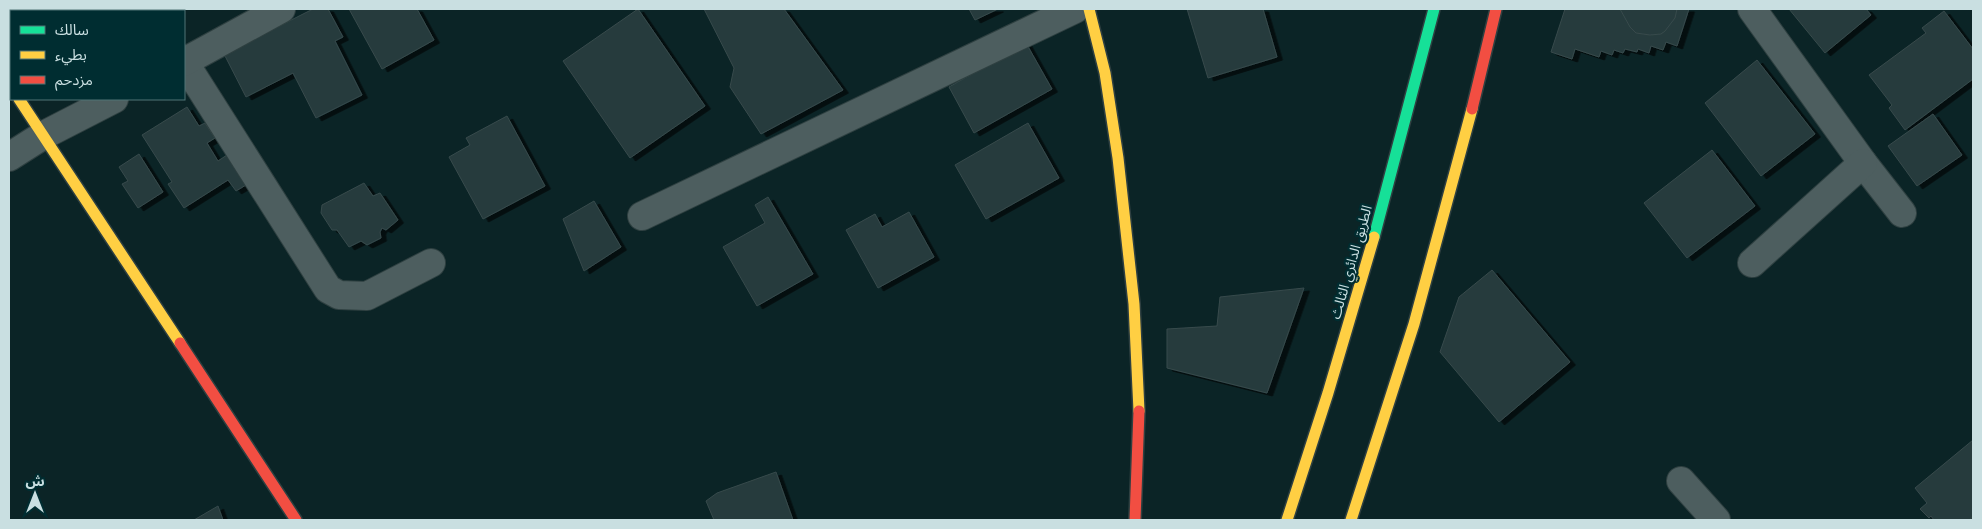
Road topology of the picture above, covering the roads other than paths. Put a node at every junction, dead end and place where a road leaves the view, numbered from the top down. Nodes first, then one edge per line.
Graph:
1 (281, 9) edge
2 (1075, 9) edge
3 (1090, 9) edge
4 (1434, 9) edge
5 (1496, 9) edge
6 (1752, 9) edge
7 (185, 61) edge
8 (185, 64) edge
9 (20, 100) edge
10 (112, 100) edge
11 (42, 136) junction
12 (9, 157) edge
13 (1863, 163) junction
14 (1902, 213) dead end
15 (642, 216) dead end
16 (431, 263) dead end
17 (1752, 263) dead end
18 (1681, 481) dead end
19 (296, 520) edge
20 (1135, 520) edge
21 (1287, 520) edge
22 (1351, 520) edge
23 (1716, 520) edge

1 - 7 street
2 - 15 street
3 - 20 main road
4 - 21 main road, الطريق الدائري الثالث
5 - 22 main road
6 - 13 street
8 - 16 street
9 - 11 main road
10 - 11 street
11 - 12 street
11 - 19 main road
13 - 14 street
13 - 17 street
18 - 23 street

